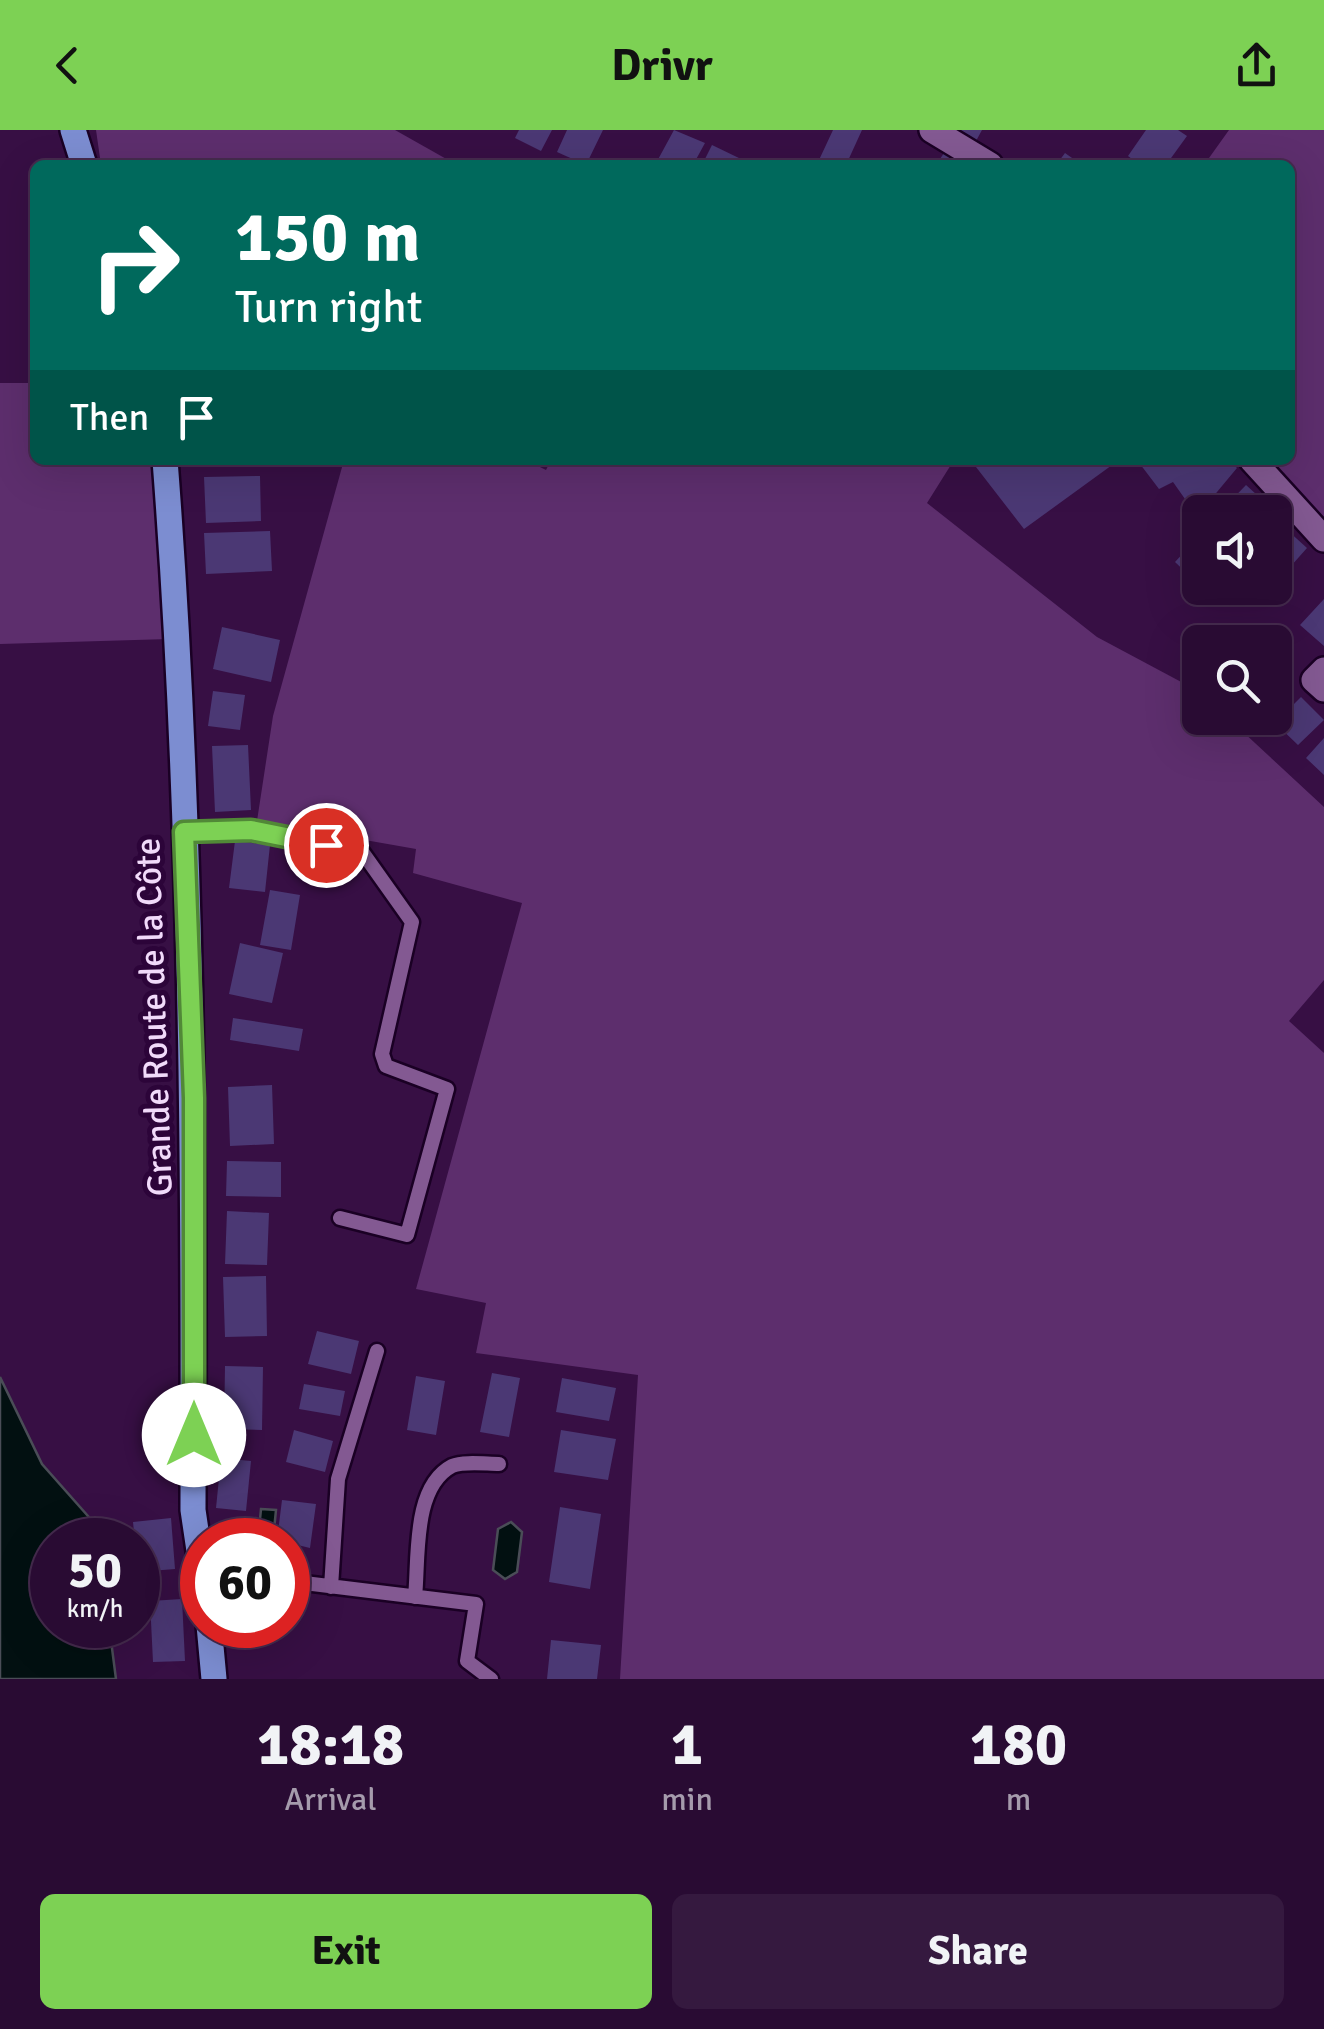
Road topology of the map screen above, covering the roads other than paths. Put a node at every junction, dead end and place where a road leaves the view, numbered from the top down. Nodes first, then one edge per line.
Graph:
1 (72, 130) edge
2 (932, 130) edge
3 (82, 160) edge
4 (982, 160) edge
5 (165, 465) edge
6 (1257, 465) edge
7 (1324, 538) edge
8 (1324, 670) edge
9 (1324, 689) edge
10 (184, 832) junction
11 (340, 1218) dead end
12 (377, 1352) dead end
13 (499, 1464) dead end
14 (194, 1518) edge
15 (310, 1584) edge
16 (331, 1586) junction
17 (415, 1597) junction
18 (211, 1648) edge
19 (214, 1679) edge
20 (490, 1679) edge

1 - 3 main road
2 - 4 street
5 - 10 main road, Grande Route de la Côte
6 - 7 street
8 - 9 street
10 - 11 lane
10 - 14 main road, Grande Route de la Côte
12 - 16 lane
13 - 17 lane
15 - 16 lane
16 - 17 lane
17 - 20 lane
18 - 19 main road

